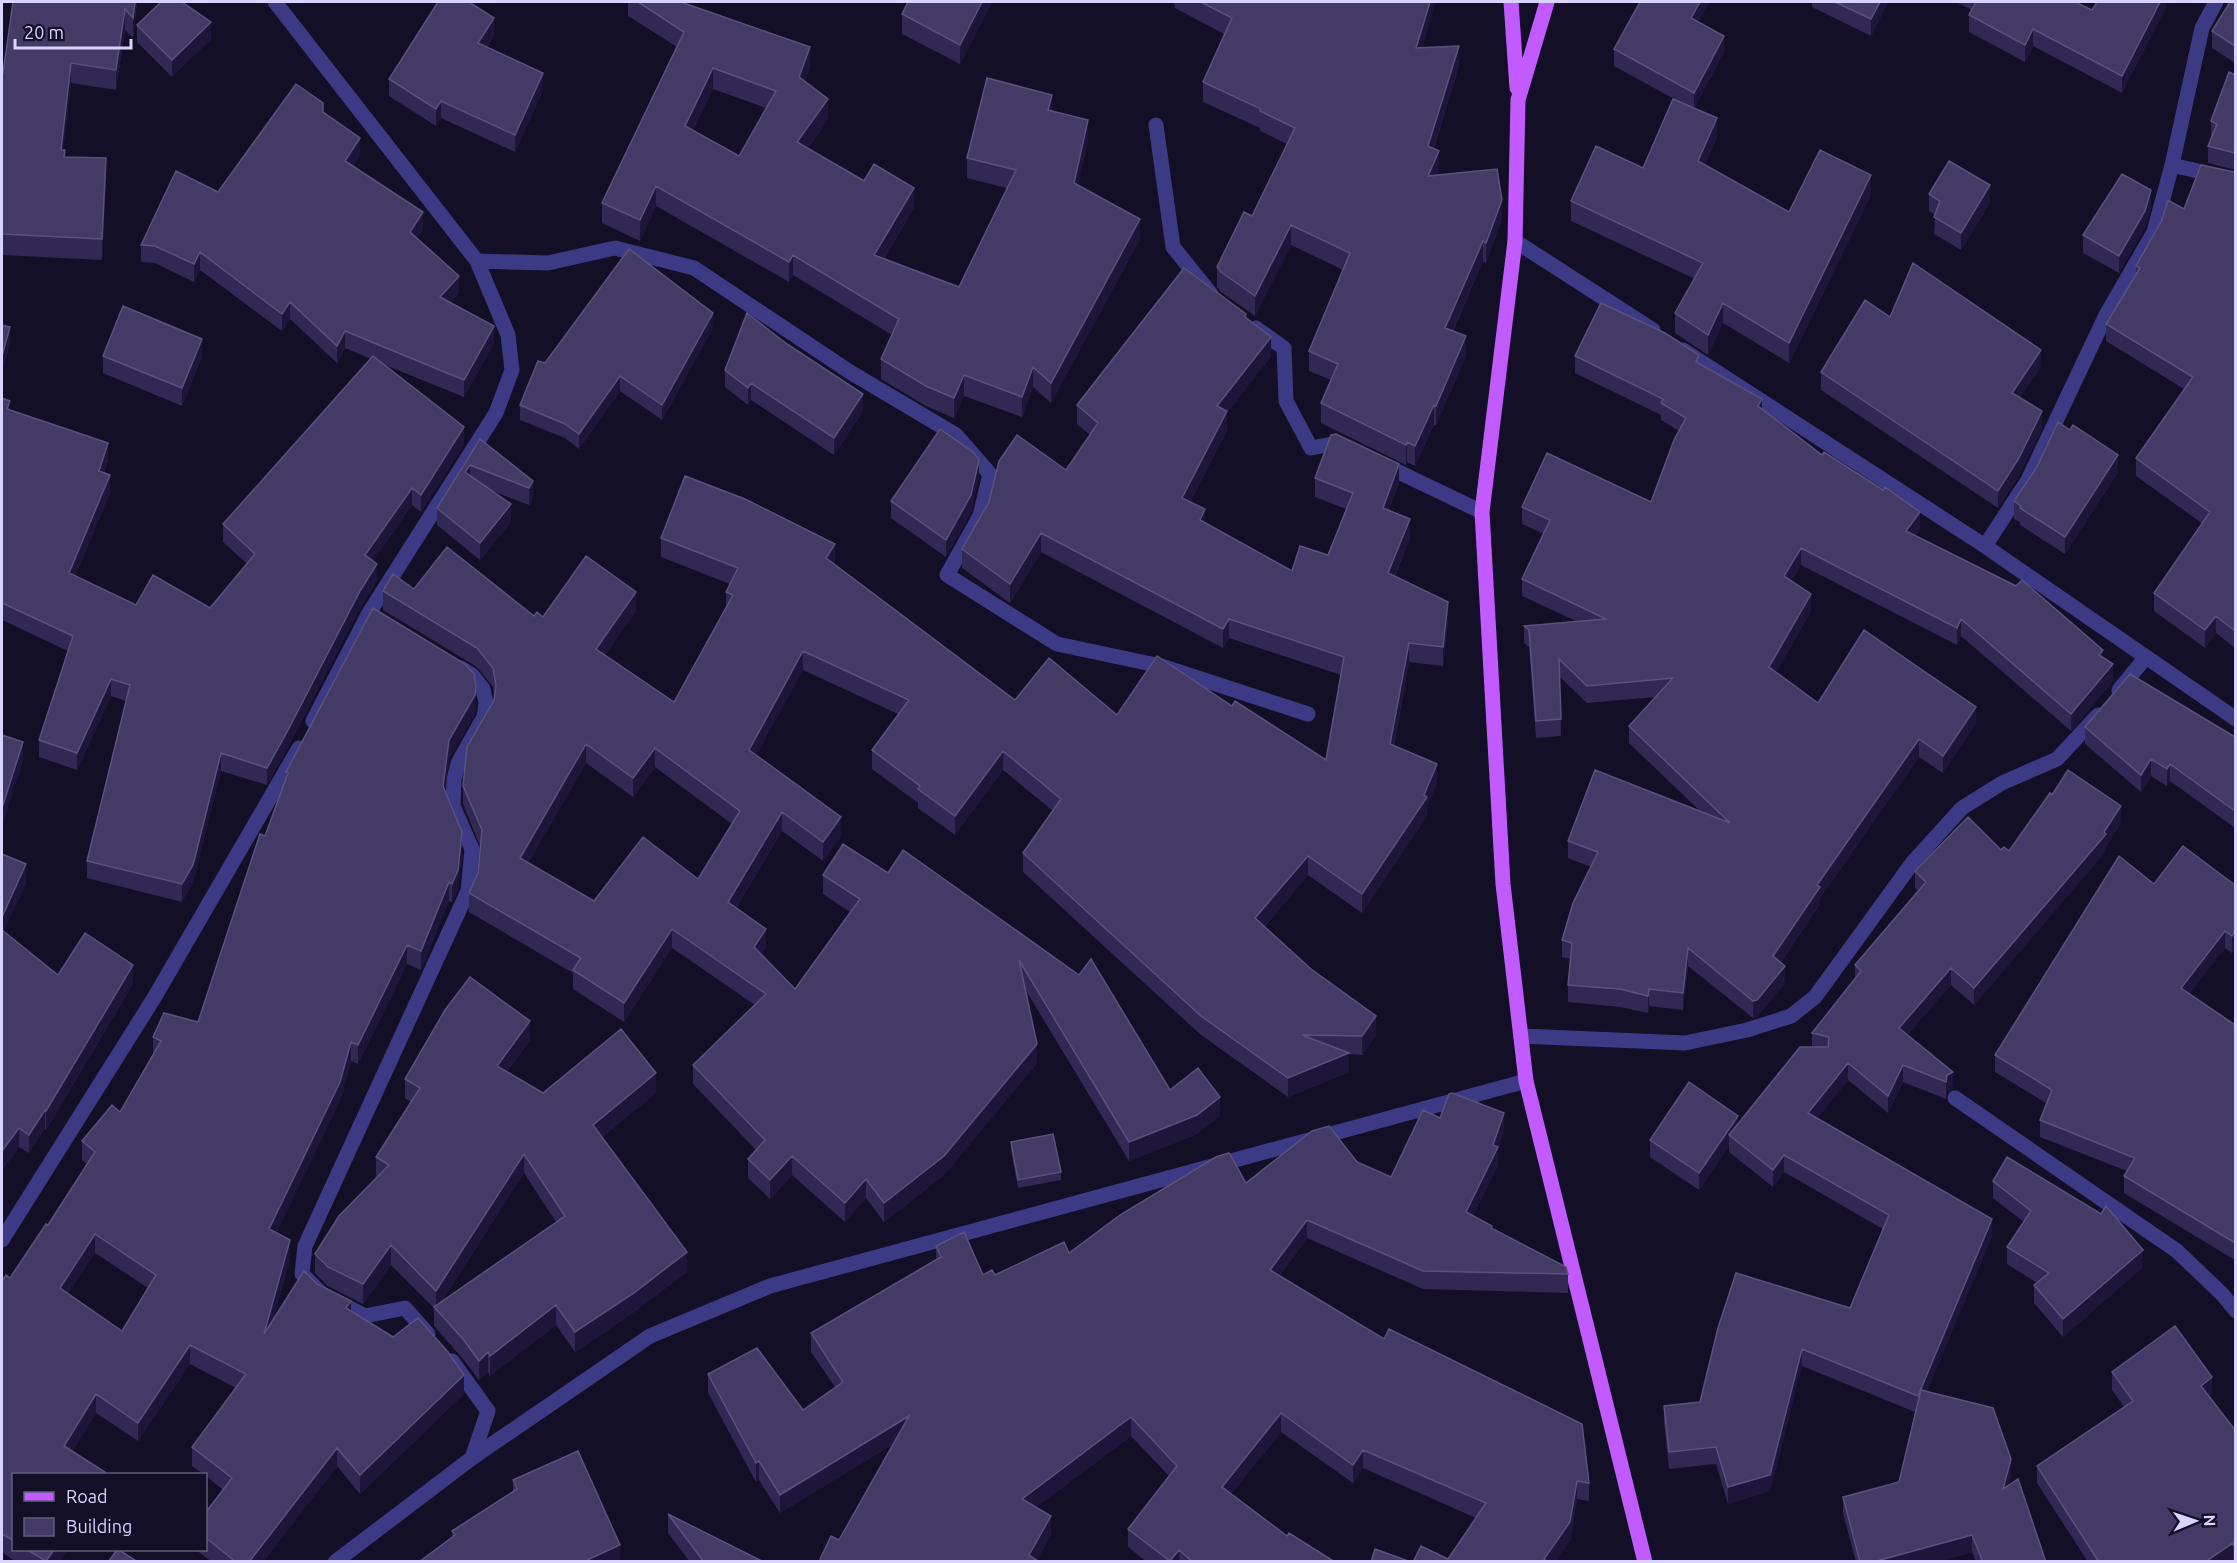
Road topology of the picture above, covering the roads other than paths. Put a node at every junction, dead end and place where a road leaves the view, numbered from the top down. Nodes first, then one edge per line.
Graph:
1 (275, 2) edge
2 (1511, 2) edge
3 (1547, 2) edge
4 (2216, 2) edge
5 (1518, 100) junction
6 (1156, 125) dead end
7 (2172, 165) junction
8 (2235, 180) edge
9 (1515, 241) junction
10 (477, 261) junction
11 (1223, 305) edge
12 (1240, 317) edge
13 (1482, 512) junction
14 (1985, 546) junction
15 (2146, 657) junction
16 (449, 661) edge
17 (1308, 714) dead end
18 (2235, 720) edge
19 (1521, 1036) junction
20 (1526, 1082) junction
21 (1955, 1098) dead end
22 (2, 1240) edge
23 (2235, 1311) edge
24 (472, 1458) junction
25 (335, 1562) edge
26 (1645, 1562) edge

1 - 10 street
2 - 5 main road
3 - 5 main road
4 - 7 street
5 - 9 main road
6 - 11 street
7 - 8 street
7 - 14 street
9 - 13 main road
9 - 14 street
10 - 17 street
10 - 22 street
12 - 13 street
13 - 19 main road
14 - 15 street
15 - 18 street
15 - 19 street
16 - 24 street
19 - 20 main road
20 - 24 street
20 - 26 main road
21 - 23 street
24 - 25 street

